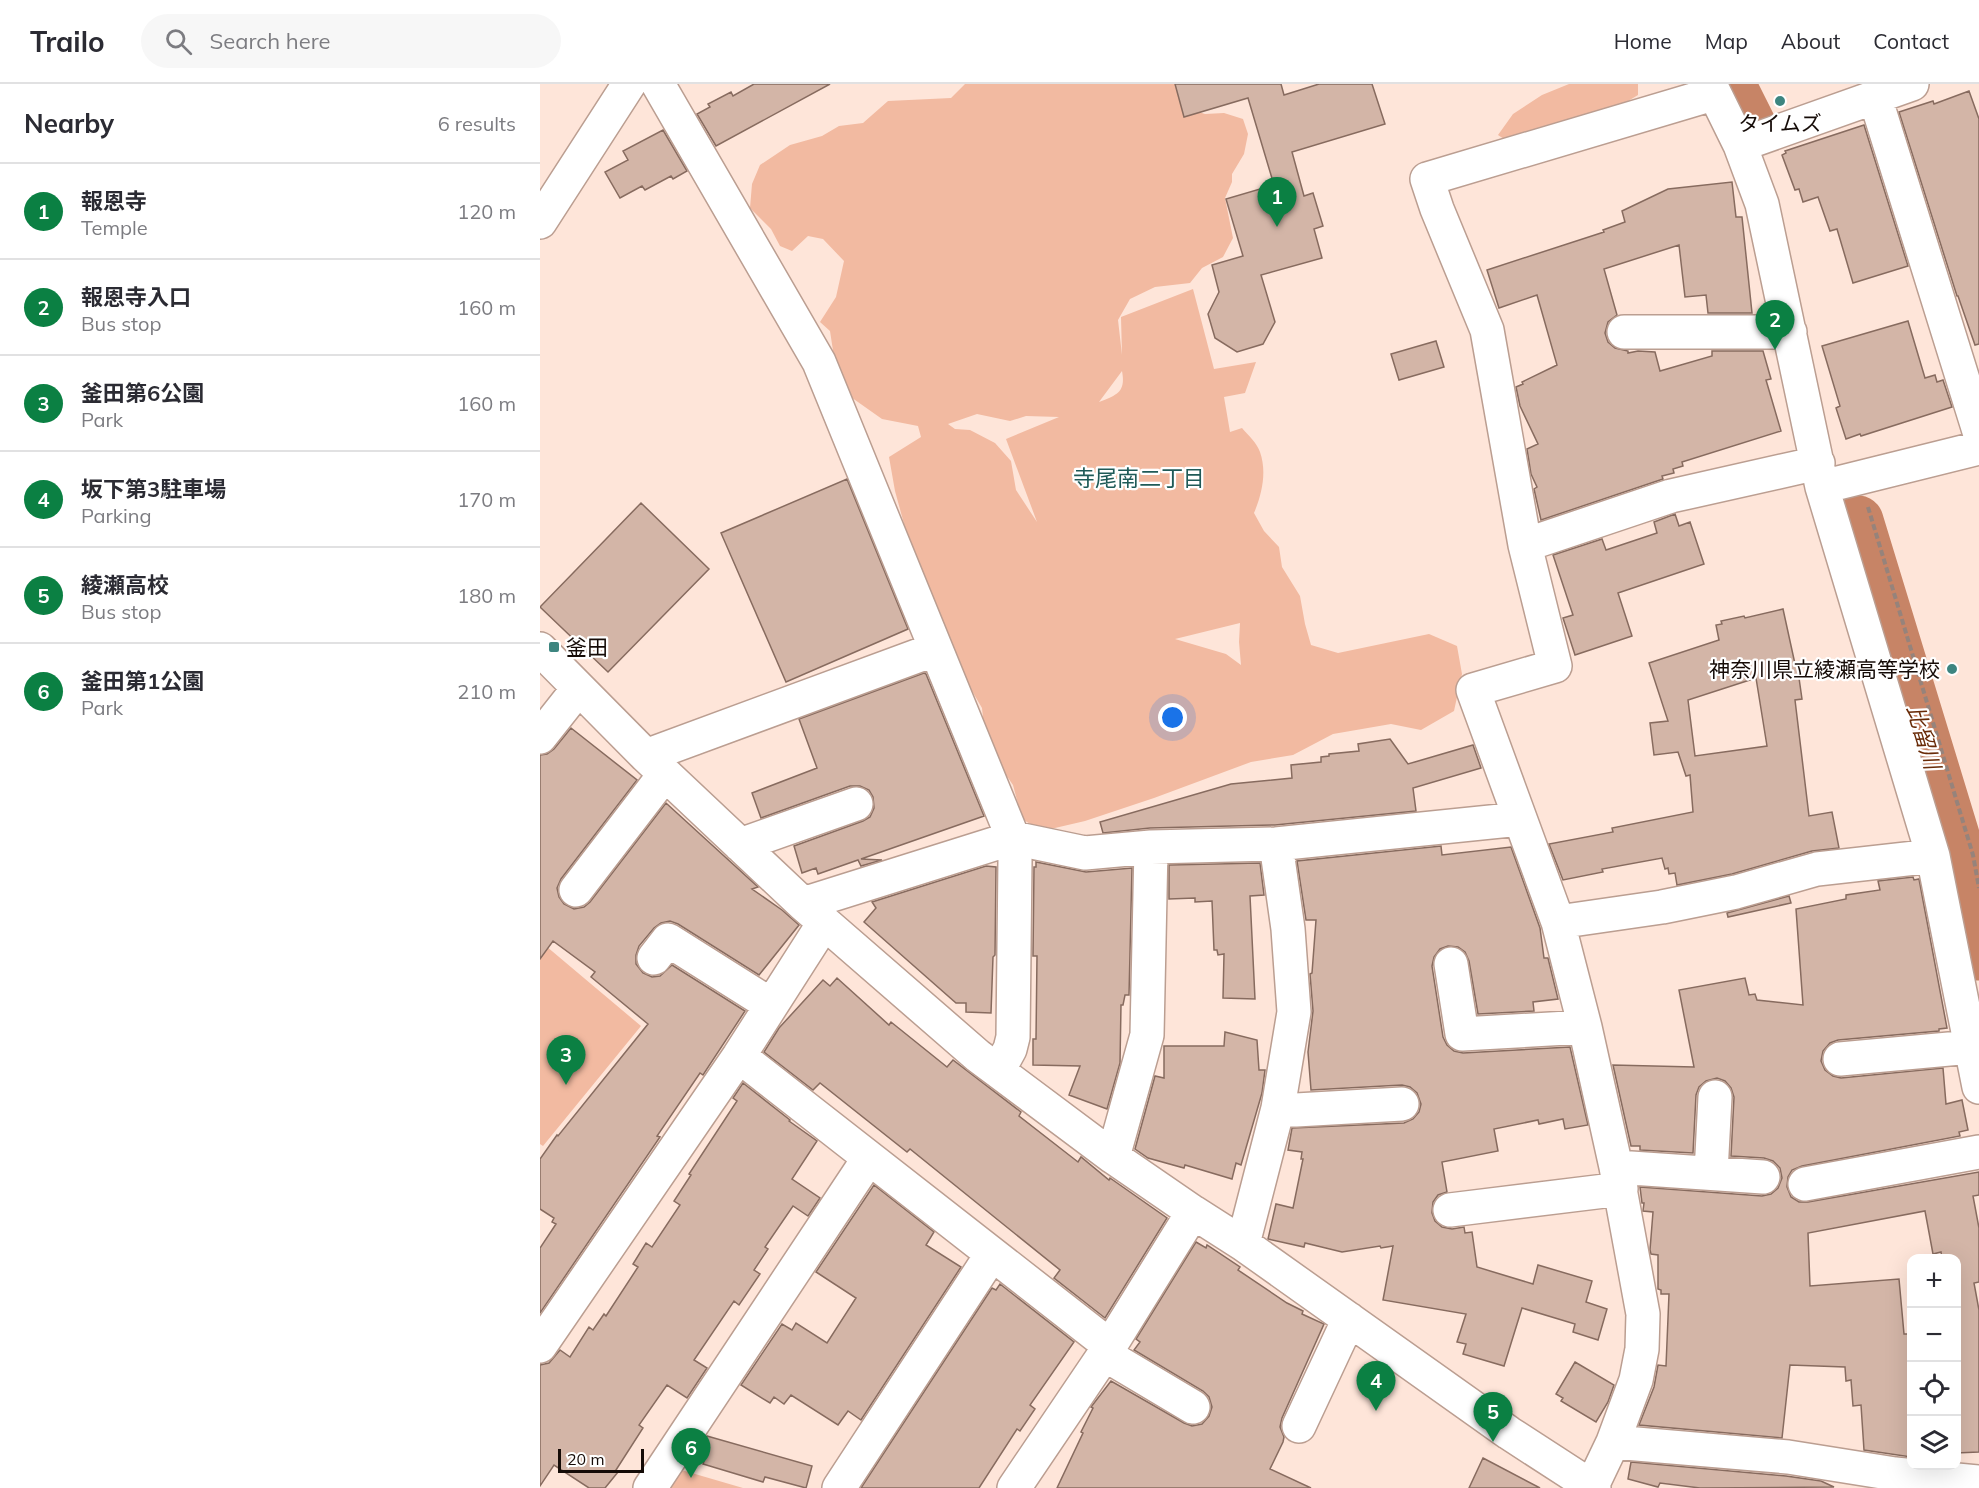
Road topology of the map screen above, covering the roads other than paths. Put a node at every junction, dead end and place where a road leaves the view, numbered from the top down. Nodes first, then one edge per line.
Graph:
1 (628, 84) edge
2 (658, 84) edge
3 (1912, 84) edge
4 (1711, 89) edge
5 (1875, 97) junction
6 (1740, 145) junction
7 (540, 222) edge
8 (1624, 332) dead end
9 (1790, 332) junction
10 (1979, 431) edge
11 (1979, 448) edge
12 (1820, 475) junction
13 (1525, 545) junction
14 (540, 649) edge
15 (936, 649) junction
16 (578, 689) junction
17 (540, 737) edge
18 (656, 765) junction
19 (856, 804) dead end
20 (1520, 819) junction
21 (1013, 838) junction
22 (1276, 844) junction
23 (740, 845) junction
24 (1152, 848) junction
25 (1933, 856) junction
26 (576, 890) dead end
27 (813, 914) junction
28 (1558, 922) junction
29 (654, 958) dead end
30 (1450, 964) dead end
31 (771, 1005) junction
32 (1585, 1027) junction
33 (1971, 1047) junction
34 (739, 1056) junction
35 (1840, 1059) dead end
36 (998, 1071) junction
37 (1979, 1087) edge
38 (1715, 1097) dead end
39 (1402, 1104) dead end
40 (1278, 1108) junction
41 (1979, 1152) edge
42 (1113, 1157) junction
43 (869, 1158) junction
44 (1711, 1173) junction
45 (1763, 1177) dead end
46 (1618, 1178) junction
47 (1805, 1184) dead end
48 (1450, 1210) dead end
49 (1193, 1212) junction
50 (1243, 1244) junction
51 (992, 1254) junction
52 (1349, 1319) junction
53 (540, 1346) edge
54 (1107, 1350) junction
55 (1193, 1407) dead end
56 (1299, 1426) dead end
57 (1613, 1442) junction
58 (1979, 1482) edge
59 (1592, 1487) edge
60 (650, 1488) edge
61 (839, 1488) edge
62 (1014, 1488) edge

1 - 7 street
2 - 15 street
3 - 5 street
4 - 6 street
4 - 13 street
5 - 6 street
5 - 10 street
6 - 9 street
8 - 9 street
9 - 12 street
11 - 12 street
12 - 13 street
12 - 25 street
13 - 20 street
14 - 16 street
15 - 18 street
15 - 21 street
16 - 17 street
16 - 18 street
18 - 23 street
18 - 26 street
19 - 23 street
20 - 22 street
20 - 28 street
21 - 24 street
21 - 27 street
21 - 36 street
22 - 24 street
22 - 40 street
23 - 27 street
24 - 42 street
25 - 28 street
25 - 33 street
27 - 31 street
27 - 36 street
28 - 32 street
29 - 31 street
30 - 32 street
31 - 34 street
32 - 46 street
33 - 35 street
33 - 37 street
34 - 43 street
34 - 53 street
36 - 42 street
38 - 44 street
39 - 40 street
40 - 50 street
41 - 47 street
42 - 49 street
43 - 51 street
43 - 60 street
44 - 45 street
44 - 46 street
46 - 48 street
46 - 57 street
49 - 50 street
49 - 54 street
50 - 52 street
51 - 54 street
51 - 61 street
52 - 56 street
52 - 59 street
54 - 55 street
54 - 62 street
57 - 58 street
57 - 59 street

